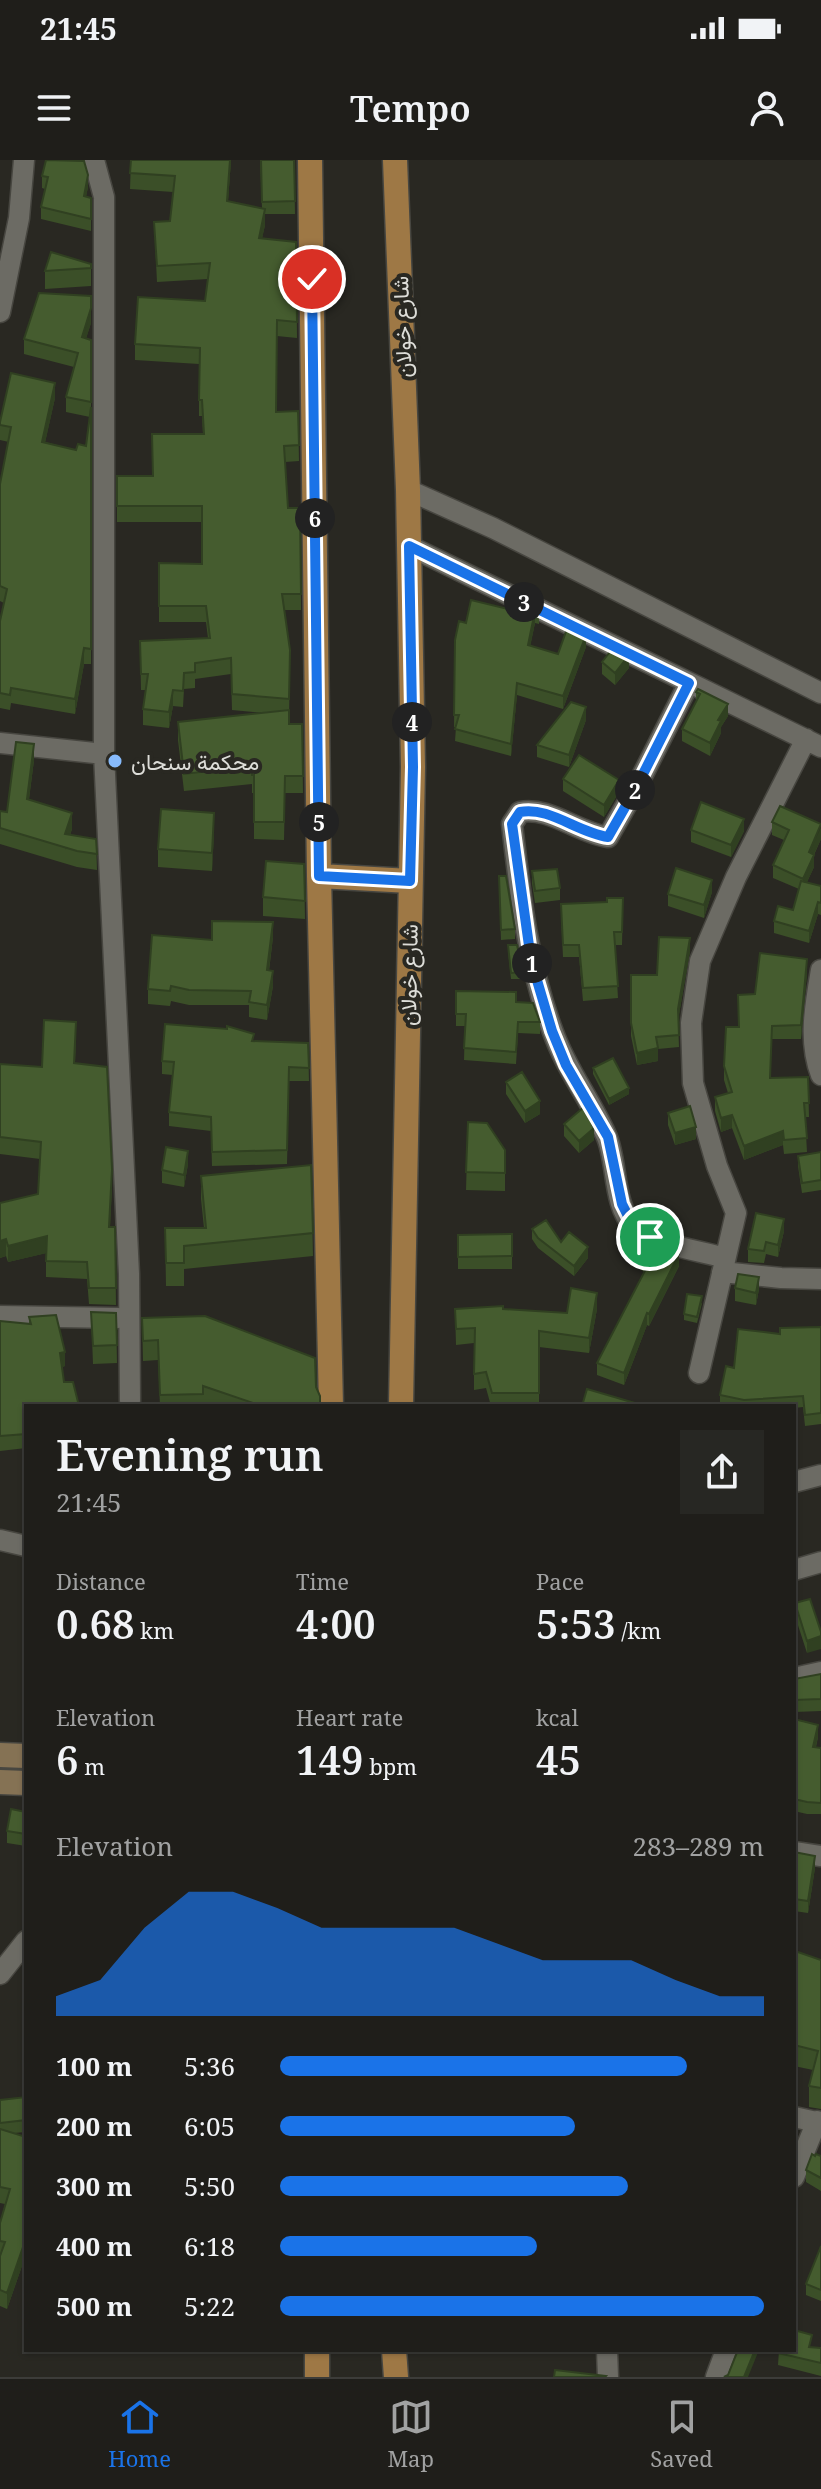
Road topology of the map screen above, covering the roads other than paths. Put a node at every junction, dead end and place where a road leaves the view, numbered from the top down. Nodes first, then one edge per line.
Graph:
1 (24, 160) edge
2 (94, 160) edge
3 (310, 160) edge
4 (395, 160) edge
5 (0, 312) edge
6 (408, 490) junction
7 (409, 546) junction
8 (689, 683) junction
9 (821, 693) edge
10 (0, 743) edge
11 (814, 743) edge
12 (104, 754) junction
13 (319, 876) junction
14 (410, 881) junction
15 (821, 970) edge
16 (821, 1075) edge
17 (724, 1265) junction
18 (821, 1279) edge
19 (0, 1316) edge
20 (130, 1318) junction
21 (699, 1373) dead end
22 (130, 1401) dead end
23 (331, 1404) edge
24 (401, 1404) edge
25 (821, 1475) edge
26 (796, 1481) edge
27 (0, 1540) edge
28 (24, 1546) edge
29 (821, 1562) edge
30 (796, 1569) edge
31 (821, 1672) edge
32 (796, 1678) edge
33 (0, 1755) edge
34 (24, 1756) edge
35 (0, 1782) edge
36 (24, 1783) edge
37 (796, 1852) edge
38 (821, 1856) edge
39 (24, 1944) edge
40 (0, 1974) edge
41 (796, 2117) edge
42 (819, 2122) edge
43 (796, 2173) edge
44 (317, 2352) edge
45 (394, 2352) edge
46 (607, 2352) edge
47 (725, 2352) edge
48 (317, 2377) edge
49 (396, 2377) edge
50 (608, 2377) edge
51 (716, 2377) edge

1 - 5 street
2 - 12 street
3 - 13 main road
4 - 6 main road, شارع خولان
6 - 7 main road, شارع خولان
6 - 9 street
7 - 8 street
7 - 14 main road, شارع خولان
8 - 11 street
8 - 17 street
10 - 12 street
11 - 17 street
12 - 20 street
13 - 14 main road
13 - 23 main road
14 - 24 main road, شارع خولان
15 - 16 street
17 - 18 street
17 - 21 street
19 - 20 street
20 - 22 street
25 - 26 street
27 - 28 street
29 - 30 street
31 - 32 street
33 - 34 street
35 - 36 street
37 - 38 street
39 - 40 street
41 - 42 street
42 - 43 street
44 - 48 main road
45 - 49 main road
46 - 50 street
47 - 51 street

